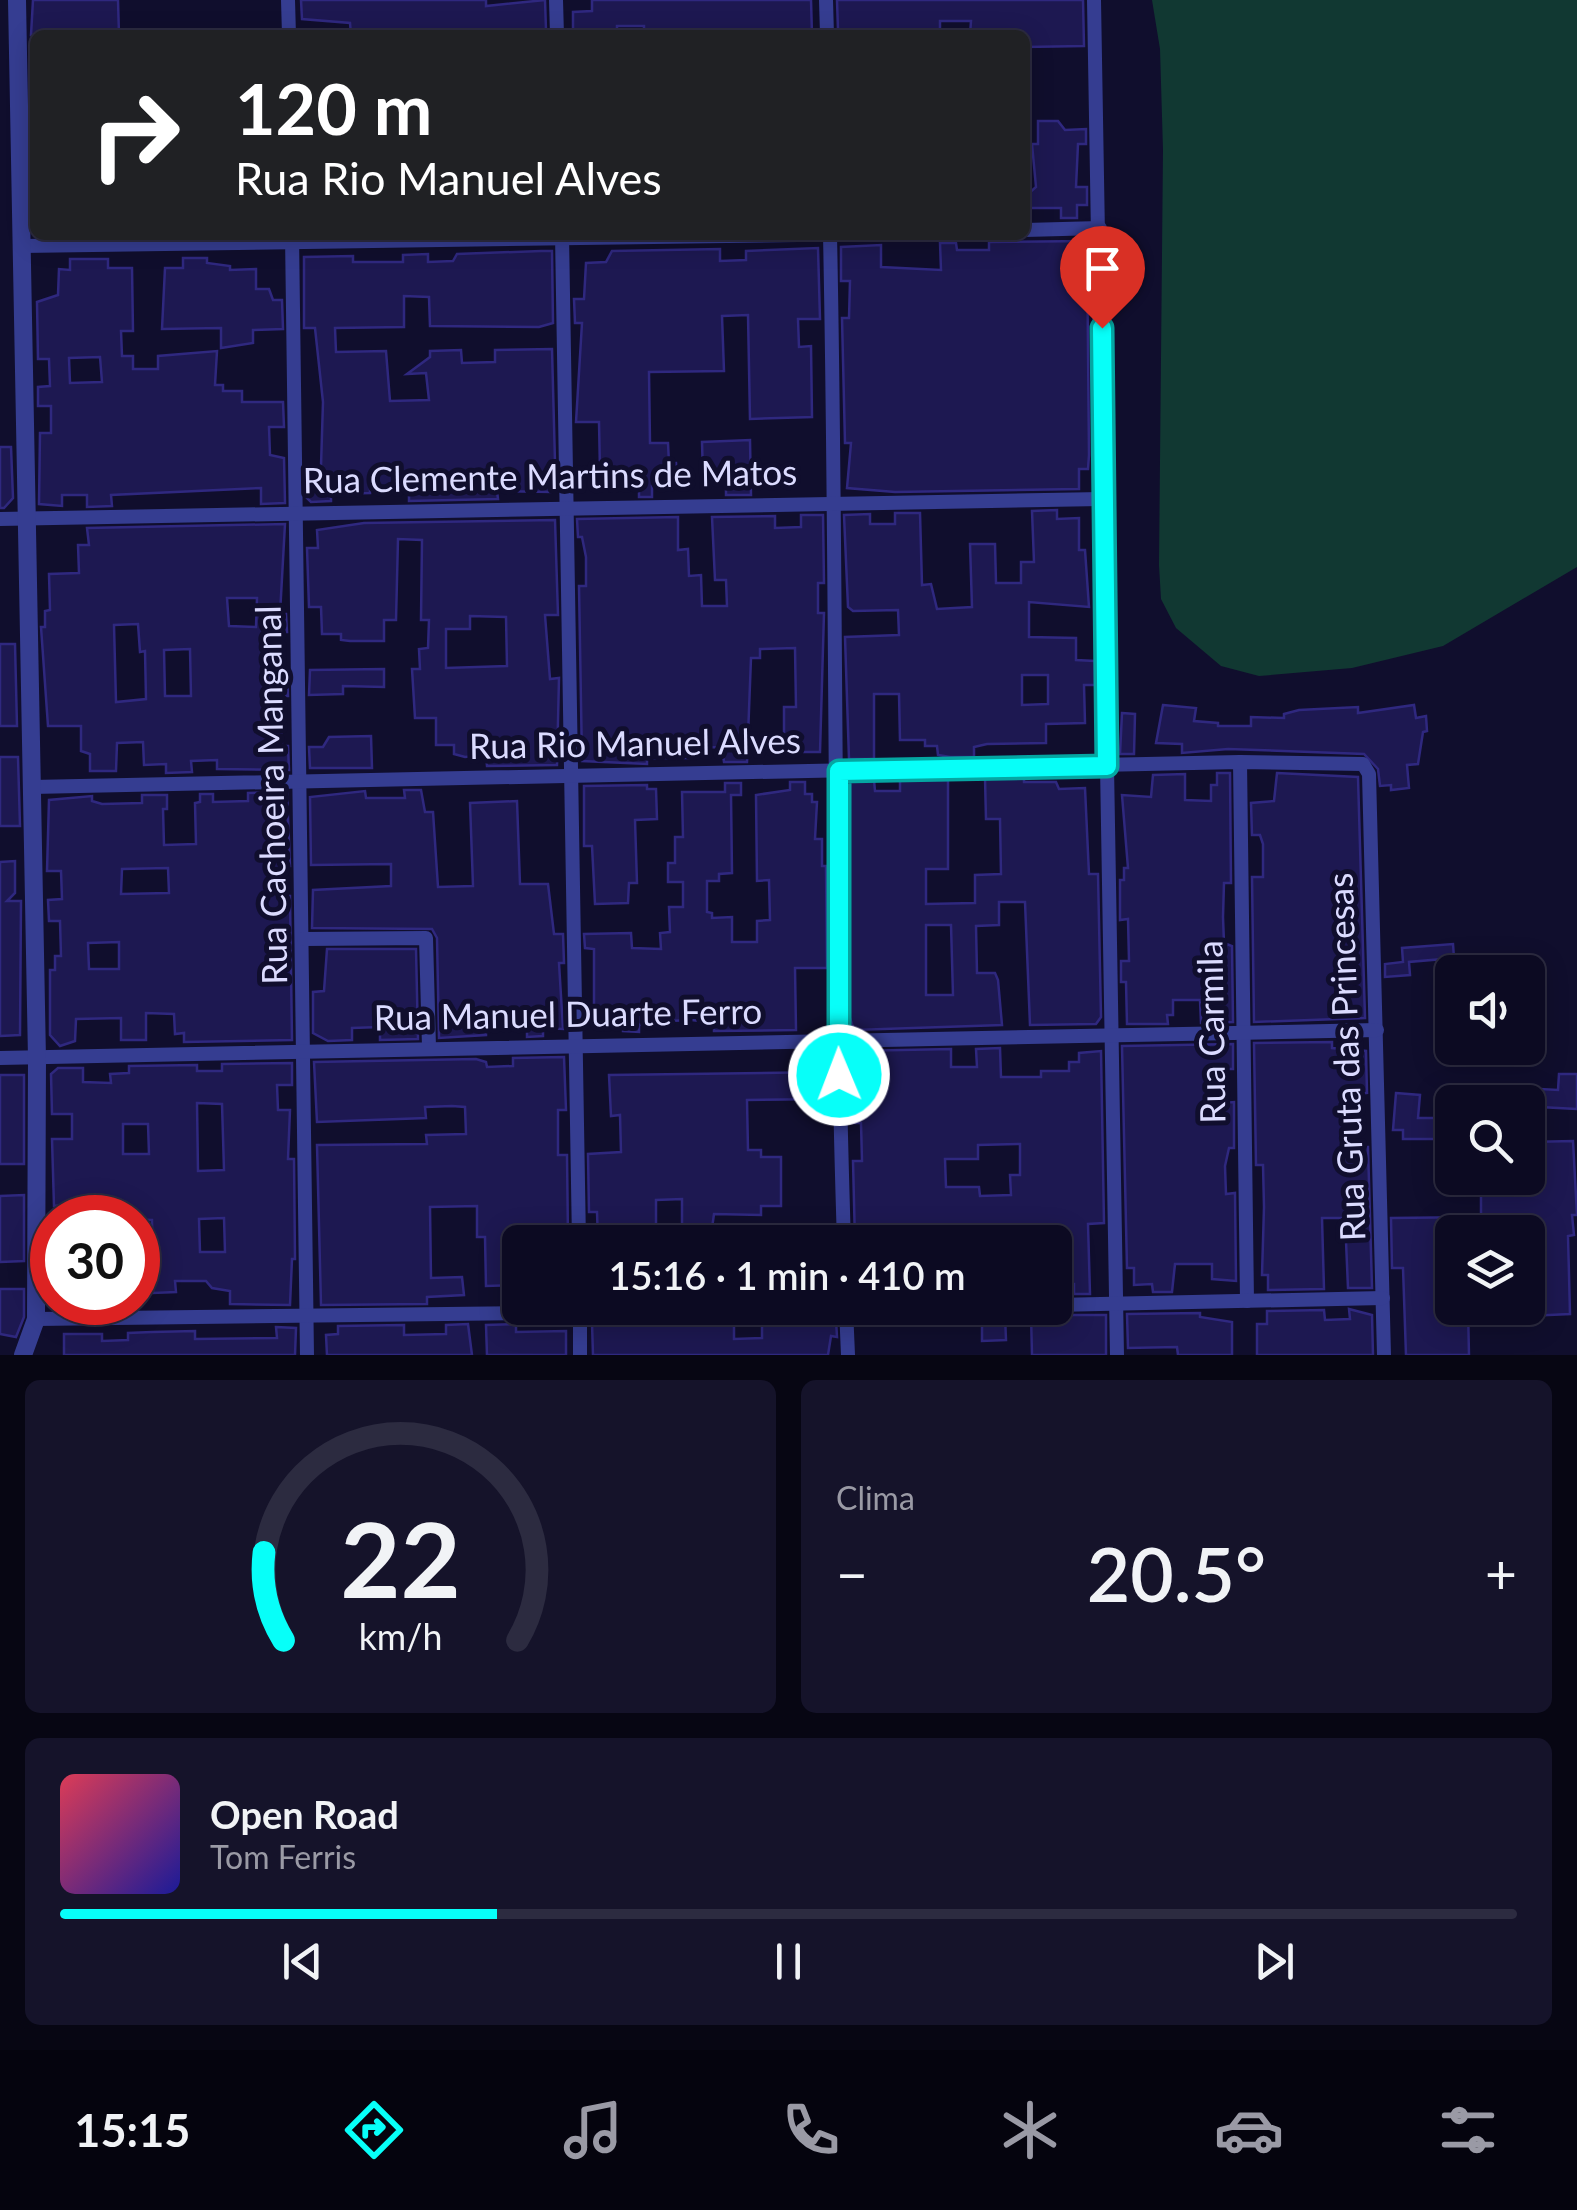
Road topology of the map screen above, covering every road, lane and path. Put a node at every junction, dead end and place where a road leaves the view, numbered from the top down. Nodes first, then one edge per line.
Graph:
1 (17, 0) edge
2 (288, 0) edge
3 (556, 0) edge
4 (826, 0) edge
5 (1094, 0) edge
6 (289, 30) edge
7 (557, 30) edge
8 (827, 30) edge
9 (1100, 228) junction
10 (1030, 230) edge
11 (292, 240) edge
12 (562, 240) edge
13 (830, 240) edge
14 (21, 246) junction
15 (1102, 499) junction
16 (836, 502) junction
17 (568, 507) junction
18 (297, 511) junction
19 (0, 519) edge
20 (25, 519) junction
21 (1240, 762) junction
22 (1359, 763) joint
23 (1107, 766) junction
24 (839, 771) junction
25 (572, 775) junction
26 (302, 781) junction
27 (32, 787) junction
28 (304, 939) junction
29 (1376, 1030) junction
30 (1241, 1032) junction
31 (1110, 1035) junction
32 (838, 1041) junction
33 (576, 1044) junction
34 (429, 1046) junction
35 (306, 1050) junction
36 (0, 1058) edge
37 (37, 1059) junction
38 (36, 1195) edge
39 (579, 1225) edge
40 (843, 1225) edge
41 (1383, 1298) junction
42 (1247, 1301) junction
43 (1115, 1304) junction
44 (1072, 1305) edge
45 (502, 1312) edge
46 (308, 1315) junction
47 (160, 1317) edge
48 (580, 1325) edge
49 (847, 1325) edge
50 (307, 1355) edge
51 (580, 1355) edge
52 (848, 1355) edge
53 (1117, 1355) edge
54 (1384, 1355) edge

1 - 14 street
2 - 6 street
3 - 7 street
4 - 8 street
5 - 9 street
9 - 10 street
9 - 15 street
11 - 14 street
11 - 18 street, Rua Cachoeira Manganal
12 - 17 street
13 - 16 street
14 - 20 street
15 - 16 street, Rua Clemente Martins de Matos
15 - 23 street
16 - 17 street, Rua Clemente Martins de Matos
16 - 24 street
17 - 18 street, Rua Clemente Martins de Matos
17 - 25 street
18 - 20 street, Rua Clemente Martins de Matos
18 - 26 street, Rua Cachoeira Manganal
19 - 20 street, Rua Clemente Martins de Matos
20 - 27 street
21 - 22 street, Rua Rio Manuel Alves
21 - 23 street, Rua Rio Manuel Alves
21 - 30 street, Rua Carmila
22 - 29 street, Rua Gruta das Princesas
23 - 24 street, Rua Rio Manuel Alves
23 - 31 street
24 - 25 street, Rua Rio Manuel Alves
24 - 32 street
25 - 26 street, Rua Rio Manuel Alves
25 - 33 street
26 - 27 street, Rua Rio Manuel Alves
26 - 28 street, Rua Cachoeira Manganal
27 - 37 street
28 - 34 street
28 - 35 street, Rua Cachoeira Manganal
29 - 30 street, Rua Manuel Duarte Ferro
29 - 41 street, Rua Gruta das Princesas
30 - 31 street, Rua Manuel Duarte Ferro
30 - 42 street, Rua Carmila
31 - 32 street, Rua Manuel Duarte Ferro
31 - 43 street
32 - 33 street, Rua Manuel Duarte Ferro
32 - 40 street
33 - 34 street, Rua Manuel Duarte Ferro
33 - 39 street
34 - 35 street, Rua Manuel Duarte Ferro
35 - 37 street, Rua Manuel Duarte Ferro
35 - 46 street, Rua Cachoeira Manganal
36 - 37 street, Rua Manuel Duarte Ferro
37 - 38 street
41 - 42 street
41 - 54 street, Rua Gruta das Princesas
42 - 43 street
43 - 44 street
43 - 53 street
45 - 46 street
46 - 47 street
46 - 50 street, Rua Cachoeira Manganal
48 - 51 street
49 - 52 street

